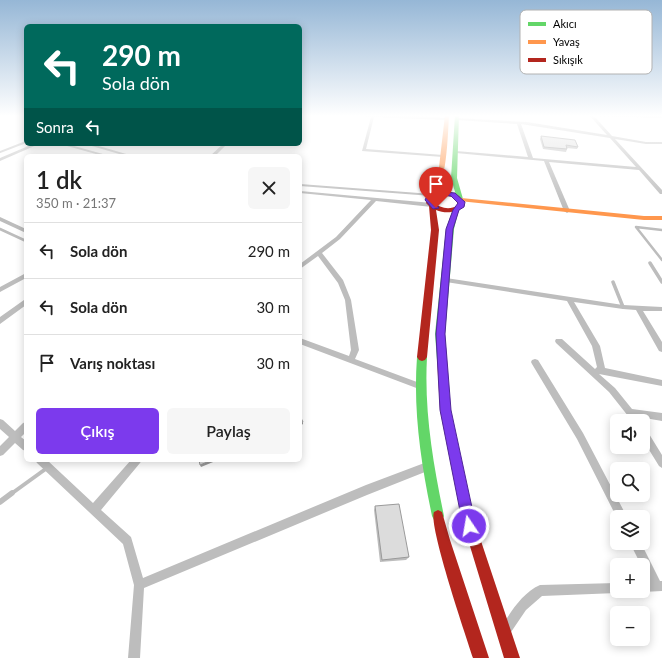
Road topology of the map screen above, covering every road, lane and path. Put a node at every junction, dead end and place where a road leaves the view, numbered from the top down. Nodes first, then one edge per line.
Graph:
1 (33, 146) edge
2 (70, 146) edge
3 (94, 146) edge
4 (223, 146) edge
5 (365, 146) edge
6 (444, 146) edge
7 (456, 146) edge
8 (527, 146) edge
9 (619, 146) edge
10 (456, 152) junction
11 (100, 154) edge
12 (124, 154) edge
13 (214, 154) edge
14 (443, 156) junction
15 (532, 159) junction
16 (0, 160) edge
17 (546, 160) junction
18 (641, 169) junction
19 (302, 185) edge
20 (302, 192) edge
21 (662, 193) edge
22 (432, 195) junction
23 (375, 199) junction
24 (460, 203) junction
25 (432, 205) junction
26 (567, 211) junction
27 (662, 218) edge
28 (0, 219) edge
29 (0, 229) edge
30 (24, 230) edge
31 (662, 230) edge
32 (24, 240) edge
33 (319, 253) junction
34 (662, 260) edge
35 (650, 263) dead end
36 (302, 266) edge
37 (24, 276) edge
38 (446, 280) junction
39 (613, 282) dead end
40 (662, 282) edge
41 (0, 290) edge
42 (569, 300) junction
43 (24, 303) edge
44 (622, 307) junction
45 (639, 309) junction
46 (662, 309) edge
47 (0, 321) edge
48 (559, 341) dead end
49 (302, 342) edge
50 (662, 349) edge
51 (350, 360) junction
52 (535, 362) dead end
53 (591, 370) junction
54 (602, 370) junction
55 (662, 383) edge
56 (422, 387) junction
57 (630, 412) joint
58 (662, 417) edge
59 (0, 423) edge
60 (24, 428) edge
61 (15, 437) junction
62 (650, 443) edge
63 (24, 445) edge
64 (0, 452) edge
65 (42, 462) edge
66 (135, 462) edge
67 (662, 463) edge
68 (48, 467) junction
69 (427, 467) junction
70 (0, 502) edge
71 (94, 510) junction
72 (618, 510) edge
73 (639, 550) edge
74 (139, 585) junction
75 (660, 586) edge
76 (650, 587) edge
77 (610, 588) edge
78 (504, 632) junction
79 (134, 658) edge
80 (481, 658) edge
81 (512, 658) edge

1 - 16 street
2 - 11 street
3 - 12 street
4 - 13 street
5 - 14 street
6 - 14 main road
7 - 10 main road
8 - 15 street
9 - 18 street
10 - 15 street
10 - 24 main road
14 - 22 main road
15 - 17 street
17 - 18 street
17 - 26 street
18 - 21 street
19 - 22 street
20 - 23 street
22 - 24 main road
22 - 25 main road
23 - 25 street
23 - 33 street
24 - 25 main road
24 - 26 main road
24 - 38 main road
25 - 56 main road
26 - 27 main road
28 - 30 street
29 - 32 lane
31 - 34 lane
33 - 36 street
33 - 51 street
35 - 40 lane
37 - 41 street
38 - 42 street
38 - 78 main road
39 - 44 lane
42 - 44 street
42 - 54 street
43 - 47 street
44 - 45 street
45 - 46 street
45 - 50 street
48 - 53 street
49 - 51 street
51 - 56 street
52 - 72 street
53 - 54 street
53 - 57 street
54 - 55 street
56 - 69 main road
57 - 58 street
59 - 61 street
60 - 61 street
61 - 63 street
61 - 64 street
62 - 67 street
65 - 68 street
66 - 71 street
68 - 70 lane
68 - 71 street
69 - 74 street
69 - 80 main road
71 - 74 street
73 - 75 street
74 - 79 street
75 - 76 street
77 - 78 street
78 - 81 main road

